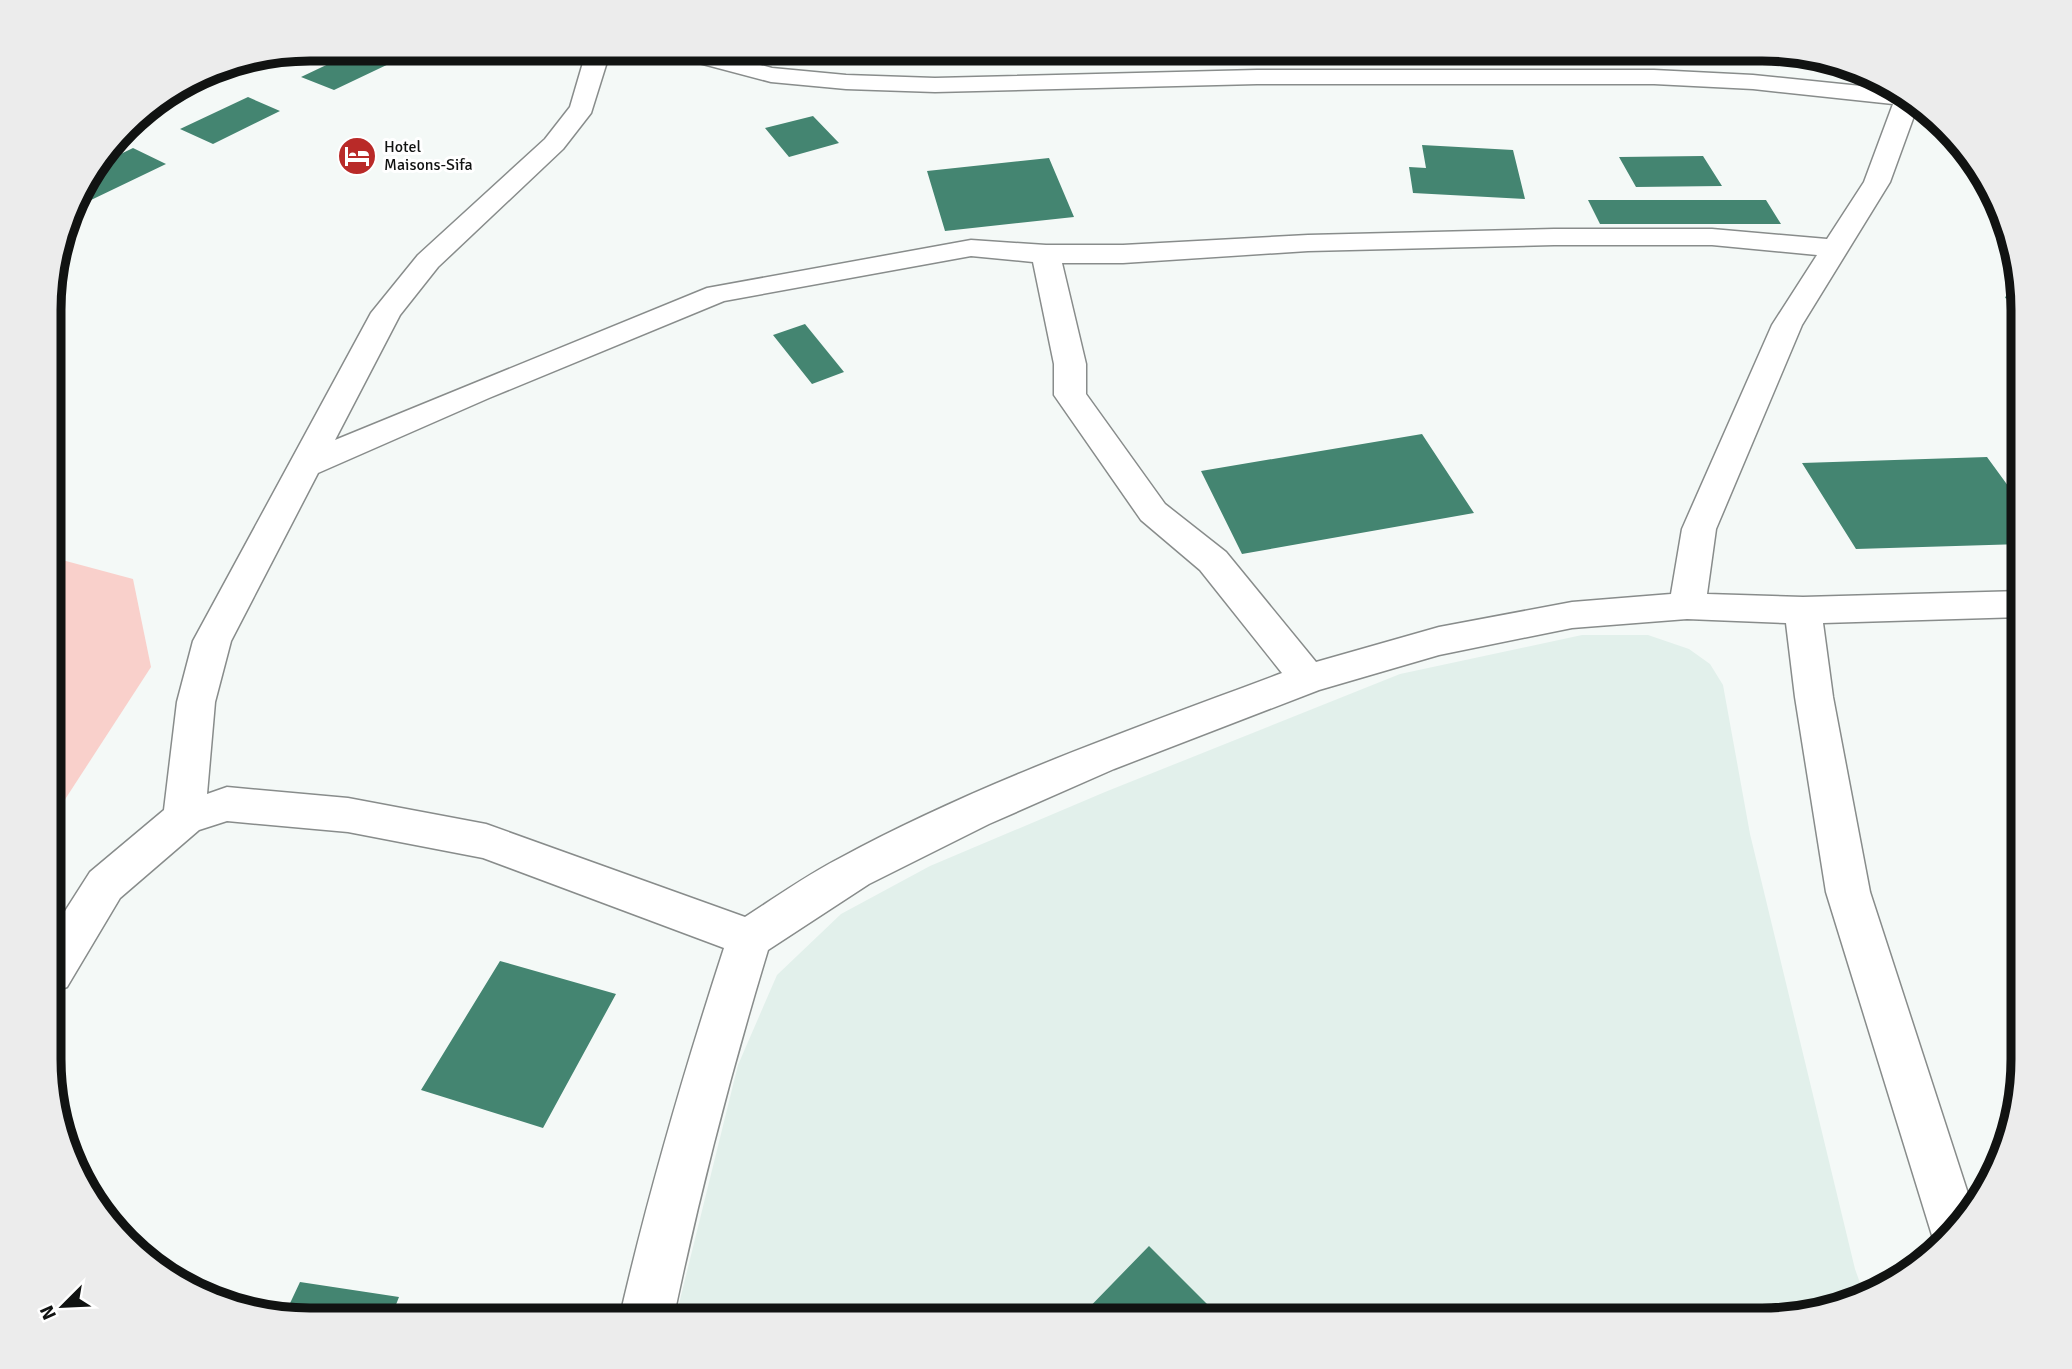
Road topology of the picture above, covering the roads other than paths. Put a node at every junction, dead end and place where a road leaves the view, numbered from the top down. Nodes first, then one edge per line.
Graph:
1 (596, 61) edge
2 (718, 61) edge
3 (1884, 94) edge
4 (1904, 106) edge
5 (1835, 248) junction
6 (1046, 254) junction
7 (306, 465) junction
8 (2010, 604) edge
9 (1687, 606) junction
10 (1803, 610) junction
11 (1308, 679) junction
12 (184, 818) junction
13 (750, 938) junction
14 (61, 957) edge
15 (1951, 1220) edge
16 (649, 1308) edge

1 - 7 street
2 - 3 street
4 - 5 street
5 - 6 street
5 - 9 street
6 - 7 street
6 - 11 street
7 - 12 street
8 - 10 street
9 - 10 street
9 - 11 street
10 - 15 street
11 - 13 street
12 - 13 street
12 - 14 street
13 - 16 street

